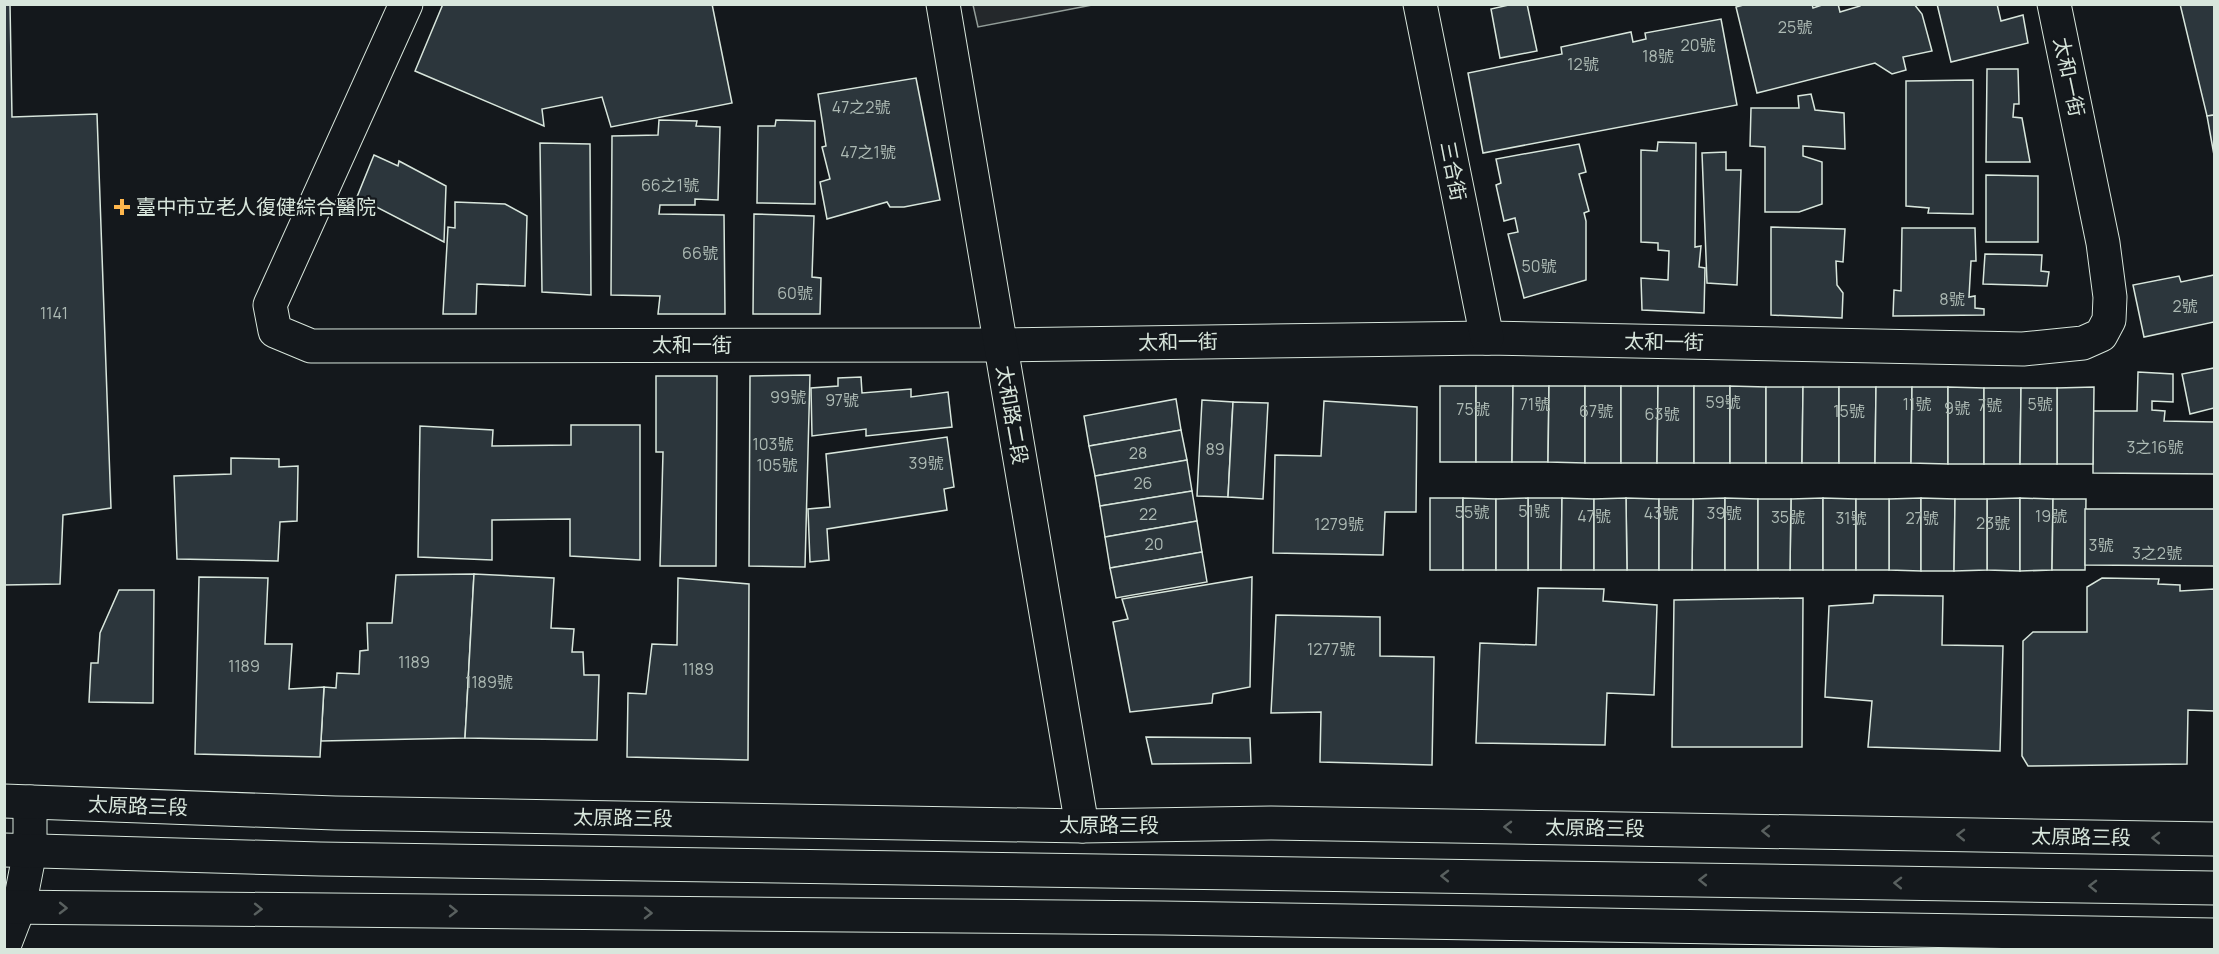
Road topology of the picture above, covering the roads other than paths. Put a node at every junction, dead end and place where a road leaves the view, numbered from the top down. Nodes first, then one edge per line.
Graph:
1 (406, 4) edge
2 (944, 4) edge
3 (1420, 4) edge
4 (2054, 4) edge
5 (1487, 338) junction
6 (1000, 345) junction
7 (17, 802) edge
8 (1082, 826) junction
9 (2214, 839) edge
10 (17, 851) edge
11 (2214, 888) edge
12 (12, 907) edge
13 (2214, 935) edge
14 (4, 946) edge

1 - 6 main road, 太和一街
2 - 6 main road, 太和路二段
3 - 5 main road, 三合街
4 - 5 main road, 太和一街
5 - 6 main road, 太和一街
6 - 8 main road, 太和路二段
7 - 8 main road, 太原路三段
7 - 10 main road
9 -> 8 main road, 太原路三段
11 -> 10 main road
10 - 12 main road
12 -> 13 main road
12 - 14 main road

